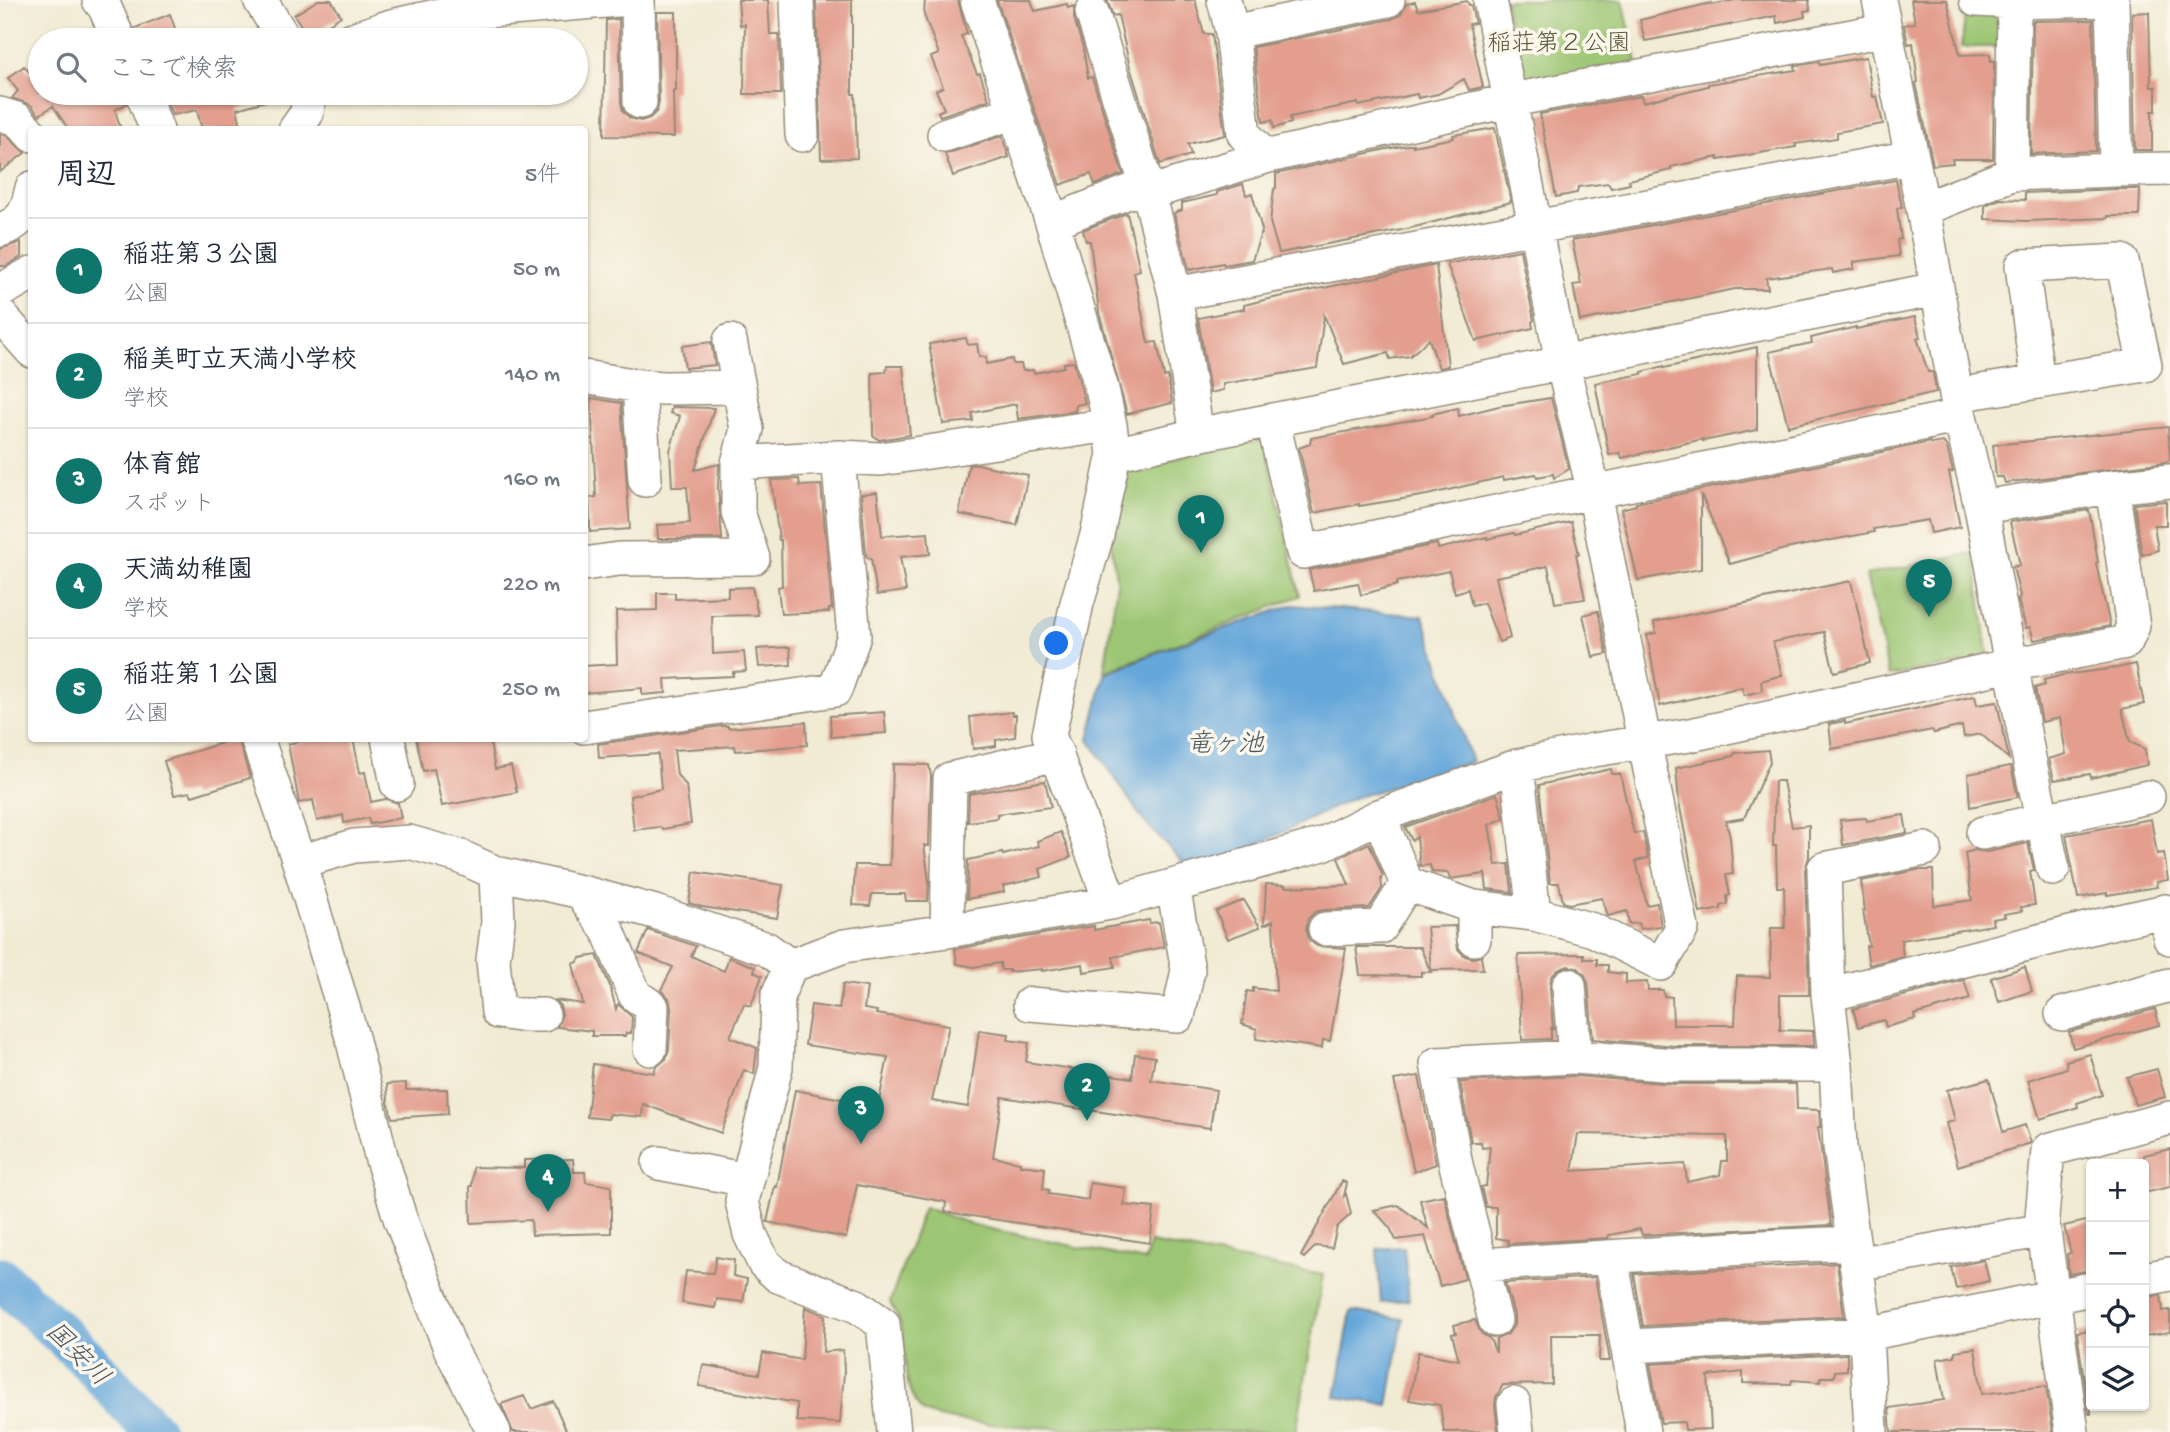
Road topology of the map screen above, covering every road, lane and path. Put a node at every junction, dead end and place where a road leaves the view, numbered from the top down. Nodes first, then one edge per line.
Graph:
1 (99, 0) edge
2 (260, 0) edge
3 (618, 0) edge
4 (638, 0) edge
5 (797, 0) edge
6 (977, 0) edge
7 (1388, 0) edge
8 (1490, 0) edge
9 (1976, 0) edge
10 (2119, 0) edge
11 (2112, 1) edge
12 (2014, 2) edge
13 (1882, 15) edge
14 (1228, 16) edge
15 (1105, 26) dead end
16 (114, 28) edge
17 (278, 28) edge
18 (385, 28) edge
19 (1512, 100) junction
20 (640, 102) dead end
21 (147, 105) edge
22 (308, 105) edge
23 (1015, 112) junction
24 (0, 114) edge
25 (794, 119) dead end
26 (155, 126) edge
27 (298, 126) edge
28 (28, 131) edge
29 (944, 135) dead end
30 (1265, 157) junction
31 (1912, 157) junction
32 (2170, 169) edge
33 (2116, 170) junction
34 (2012, 174) junction
35 (1149, 193) junction
36 (28, 200) edge
37 (1923, 209) junction
38 (1052, 222) junction
39 (1535, 227) junction
40 (0, 230) edge
41 (28, 274) edge
42 (1937, 289) junction
43 (0, 291) edge
44 (1175, 295) junction
45 (730, 341) dead end
46 (1562, 362) junction
47 (588, 378) edge
48 (2038, 382) junction
49 (639, 386) junction
50 (739, 387) junction
51 (1958, 405) junction
52 (1273, 422) junction
53 (1197, 435) junction
54 (1112, 440) junction
55 (838, 457) junction
56 (738, 463) junction
57 (645, 481) dead end
58 (2170, 481) edge
59 (2112, 487) junction
60 (1594, 492) junction
61 (1981, 507) junction
62 (588, 563) edge
63 (2011, 665) junction
64 (588, 726) edge
65 (258, 742) edge
66 (1643, 742) junction
67 (1057, 754) junction
68 (1517, 766) junction
69 (2148, 797) dead end
70 (1379, 816) junction
71 (2042, 820) junction
72 (1983, 832) dead end
73 (1925, 847) dead end
74 (299, 862) junction
75 (2053, 869) dead end
76 (496, 873) junction
77 (1407, 884) junction
78 (1173, 886) junction
79 (581, 892) junction
80 (1111, 903) junction
81 (1534, 914) junction
82 (1325, 929) dead end
83 (947, 931) junction
84 (2170, 938) edge
85 (790, 966) junction
86 (1569, 985) dead end
87 (2170, 985) edge
88 (1828, 995) junction
89 (1030, 1004) dead end
90 (2062, 1014) dead end
91 (543, 1015) dead end
92 (650, 1049) dead end
93 (1575, 1057) junction
94 (1836, 1065) junction
95 (2170, 1118) edge
96 (659, 1163) dead end
97 (747, 1180) junction
98 (2044, 1230) junction
99 (1854, 1254) junction
100 (1611, 1257) junction
101 (1481, 1265) junction
102 (2170, 1274) edge
103 (2149, 1278) edge
104 (2086, 1290) edge
105 (2053, 1296) junction
106 (1495, 1320) dead end
107 (1866, 1334) junction
108 (1629, 1346) junction
109 (494, 1432) edge
110 (894, 1432) edge
111 (1643, 1432) edge
112 (1871, 1432) edge
113 (2072, 1432) edge

1 - 16 street
2 - 17 street
3 - 18 street
4 - 20 street
5 - 25 street
6 - 23 street
7 - 14 street
8 - 19 street
9 - 12 street
10 - 11 street
11 - 12 street
11 - 33 street
12 - 34 street
13 - 19 street
13 - 31 street
14 - 30 street
15 - 35 street
19 - 30 street
19 - 39 street
21 - 26 street
22 - 27 street
23 - 29 street
23 - 38 street
24 - 28 street
30 - 35 street
31 - 37 street
31 - 39 street
32 - 33 street
33 - 34 street
34 - 37 street
35 - 38 street
35 - 44 street
36 - 40 street
37 - 42 street
38 - 54 street
39 - 44 street
39 - 46 street
41 - 43 street
42 - 46 street
42 - 51 street
44 - 53 street
45 - 50 street
46 - 52 street
46 - 60 street
47 - 49 street
48 - 48 street
48 - 51 street
49 - 50 street
49 - 57 street
50 - 56 street
51 - 60 street
51 - 61 street
52 - 53 street
52 - 60 street
53 - 54 street
54 - 55 street
54 - 67 street
55 - 56 street
55 - 64 street
56 - 62 street
58 - 59 street
59 - 61 street
59 - 63 street
60 - 66 street
61 - 63 street
63 - 66 street
63 - 71 street
65 - 74 street
66 - 68 street
66 - 81 street
67 - 80 street
67 - 83 street
68 - 70 street
68 - 81 street
69 - 71 street
70 - 77 street
70 - 78 street
71 - 72 street
71 - 75 street
73 - 88 street
74 - 76 street
74 - 109 street
76 - 79 street
76 - 91 street
77 - 81 street
77 - 82 street
78 - 80 street
78 - 89 street
79 - 85 street
79 - 92 street
80 - 83 street
83 - 85 street
84 - 88 street
85 - 97 street
86 - 93 street
87 - 90 street
88 - 94 street
93 - 94 street
93 - 101 street
94 - 99 street
95 - 98 street
96 - 97 street
97 - 110 street
98 - 99 street
98 - 105 street
99 - 100 street
99 - 107 street
100 - 101 street
100 - 108 street
101 - 106 street
102 - 103 street
104 - 105 street
105 - 107 street
105 - 113 street
107 - 108 street
107 - 112 street
108 - 111 street

